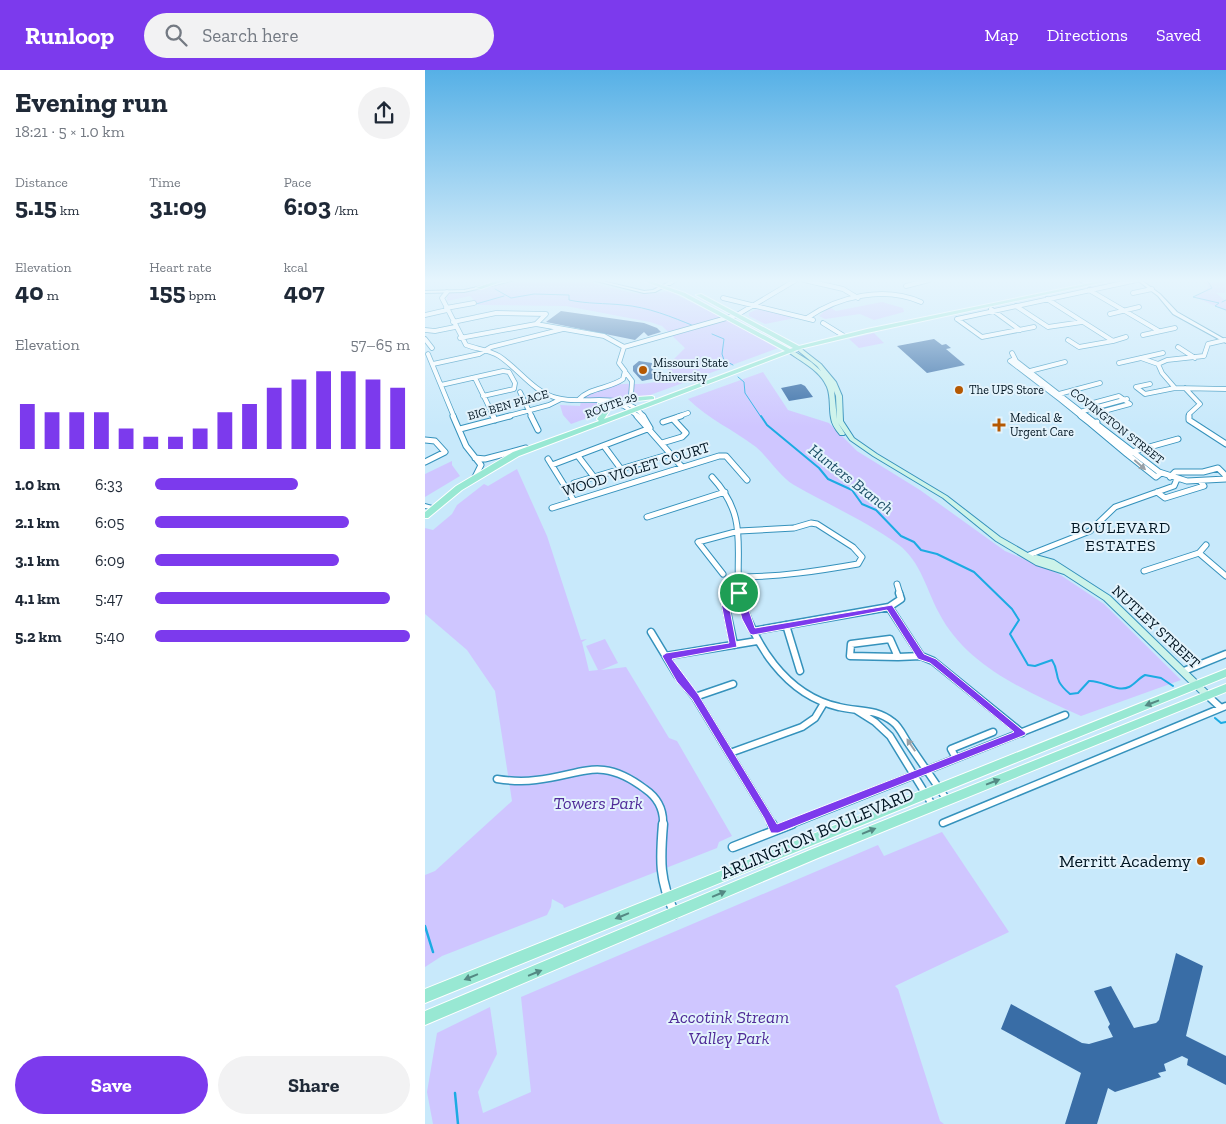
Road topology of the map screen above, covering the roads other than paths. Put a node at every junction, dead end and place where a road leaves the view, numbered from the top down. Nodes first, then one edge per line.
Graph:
1 (446, 329) edge
2 (456, 329) edge
3 (502, 329) edge
4 (565, 329) joint
5 (692, 329) edge
6 (752, 329) edge
7 (757, 329) edge
8 (834, 329) edge
9 (876, 329) edge
10 (971, 329) edge
11 (1024, 329) edge
12 (1094, 329) edge
13 (1155, 329) edge
14 (1170, 329) edge
15 (1204, 329) edge
16 (1020, 330) joint
17 (1159, 332) junction
18 (425, 334) edge
19 (1143, 335) dead end
20 (844, 336) junction
21 (1126, 337) dead end
22 (461, 338) junction
23 (1068, 340) dead end
24 (1113, 341) junction
25 (1225, 341) edge
26 (624, 346) junction
27 (1178, 347) dead end
28 (432, 348) dead end
29 (797, 348) junction
30 (484, 350) junction
31 (790, 351) junction
32 (1012, 353) dead end
33 (1163, 353) dead end
34 (428, 354) dead end
35 (1141, 358) junction
36 (1195, 358) junction
37 (1014, 359) junction
38 (1065, 362) dead end
39 (1119, 363) dead end
40 (433, 364) junction
41 (1158, 364) junction
42 (1029, 371) junction
43 (626, 373) junction
44 (475, 378) junction
45 (526, 380) junction
46 (515, 383) junction
47 (1100, 383) dead end
48 (1150, 384) dead end
49 (441, 385) junction
50 (1175, 388) junction
51 (1185, 388) junction
52 (1226, 389) edge
53 (684, 390) junction
54 (520, 392) dead end
55 (587, 393) junction
56 (1059, 394) junction
57 (483, 396) junction
58 (561, 399) junction
59 (637, 399) junction
60 (1126, 399) dead end
61 (1064, 400) junction
62 (582, 401) junction
63 (600, 402) junction
64 (633, 409) junction
65 (528, 410) junction
66 (1083, 411) junction
67 (688, 413) dead end
68 (673, 418) junction
69 (495, 420) junction
70 (663, 422) dead end
71 (1097, 422) junction
72 (1090, 423) junction
73 (589, 425) junction
74 (650, 428) junction
75 (460, 429) junction
76 (538, 430) dead end
77 (1178, 439) dead end
78 (425, 440) edge
79 (662, 443) junction
80 (541, 444) junction
81 (1226, 444) edge
82 (604, 446) junction
83 (1135, 452) junction
84 (671, 454) junction
85 (1127, 454) junction
86 (875, 455) junction
87 (578, 456) junction
88 (475, 458) junction
89 (548, 460) dead end
90 (425, 462) edge
91 (553, 466) junction
92 (682, 467) junction
93 (621, 469) junction
94 (1161, 473) junction
95 (475, 477) junction
96 (594, 477) junction
97 (712, 477) dead end
98 (1170, 477) junction
99 (1226, 478) edge
100 (1177, 479) junction
101 (747, 480) dead end
102 (1200, 481) junction
103 (574, 483) dead end
104 (725, 492) junction
105 (1157, 492) junction
106 (574, 501) junction
107 (552, 508) dead end
108 (426, 512) edge
109 (647, 517) dead end
110 (739, 531) junction
111 (1206, 545) dead end
112 (1199, 553) junction
113 (1029, 555) junction
114 (1144, 571) dead end
115 (723, 574) dead end
116 (1226, 576) edge
117 (737, 578) junction
118 (897, 584) dead end
119 (739, 593) junction
120 (889, 607) junction
121 (786, 625) junction
122 (651, 632) dead end
123 (753, 632) junction
124 (757, 641) junction
125 (734, 645) junction
126 (1226, 654) edge
127 (666, 656) junction
128 (921, 656) junction
129 (898, 658) junction
130 (800, 671) dead end
131 (1184, 671) junction
132 (1226, 673) edge
133 (733, 684) dead end
134 (1197, 685) junction
135 (1226, 688) edge
136 (695, 696) junction
137 (1208, 696) junction
138 (824, 703) junction
139 (1224, 707) edge
140 (857, 710) junction
141 (1065, 715) dead end
142 (993, 732) dead end
143 (1021, 733) junction
144 (730, 753) junction
145 (956, 758) junction
146 (927, 769) junction
147 (913, 775) junction
148 (497, 779) dead end
149 (940, 788) junction
150 (925, 794) junction
151 (947, 800) junction
152 (933, 806) junction
153 (943, 823) dead end
154 (775, 830) junction
155 (733, 847) dead end
156 (667, 898) junction
157 (675, 914) junction
158 (425, 996) edge
159 (425, 1018) edge

1 - 18 street
2 - 22 street
3 - 22 street
4 - 26 street
4 - 30 street
5 - 26 street
6 - 31 main road, NUTLEY STREET
7 - 29 main road, NUTLEY STREET
8 - 20 street
9 - 20 main road, ROUTE 29
10 - 16 street
11 - 16 street
12 - 24 street
13 - 17 street
14 - 17 street
15 - 25 street
17 - 19 street
18 - 28 street
20 - 29 main road, ROUTE 29
21 - 24 street
22 - 30 street
23 - 24 street
25 - 36 street
26 - 43 street
27 - 36 street
29 - 31 main road, ROUTE 29
29 - 86 main road, NUTLEY STREET
30 - 40 street
30 - 45 street
31 - 53 main road, ROUTE 29
31 - 86 main road, NUTLEY STREET
32 - 37 street
33 - 35 street
34 - 40 street
35 - 39 street
35 - 41 street
36 - 41 street
37 - 42 street, COVINGTON STREET
37 - 61 street
38 - 42 street
40 - 49 street
41 - 50 street
42 - 56 street, COVINGTON STREET
43 - 55 street
43 - 59 street
44 - 46 street
44 - 49 street
44 - 57 street
45 - 46 street
45 - 58 street
46 - 57 street
47 - 56 street
48 - 50 street
49 - 75 street
50 - 51 street
51 - 52 street
51 - 81 street
53 - 59 main road
53 - 64 main road, ROUTE 29
54 - 65 street
55 - 62 street
55 - 63 street
56 - 61 street, COVINGTON STREET
57 - 69 street
58 - 62 street
58 - 65 street, BIG BEN PLACE
59 - 63 street
60 - 66 street
61 - 66 street, COVINGTON STREET
61 - 72 street
62 - 63 street
63 - 64 street
63 - 73 main road
64 - 73 main road, ROUTE 29
64 - 74 street
65 - 69 street, BIG BEN PLACE
65 - 76 street
66 - 71 street, COVINGTON STREET
67 - 68 street
68 - 70 street
68 - 79 street
69 - 75 street, BIG BEN PLACE
71 - 72 street
71 - 83 street, COVINGTON STREET
72 - 85 street
73 - 80 main road, ROUTE 29
74 - 79 street
74 - 82 street
75 - 88 street
77 - 83 street
78 - 90 street
79 - 84 street
80 - 88 street
80 - 95 main road, ROUTE 29
82 - 87 street
82 - 93 street
83 - 85 street
83 - 94 street, COVINGTON STREET
84 - 92 street
84 - 93 street
85 -> 94 street
86 - 113 main road, NUTLEY STREET
87 - 91 street
87 - 96 street
88 - 95 street
89 - 91 street
91 - 106 street
92 - 101 street, WOOD VIOLET COURT
92 - 106 street, WOOD VIOLET COURT
93 - 96 street
94 - 98 street, COVINGTON STREET
95 - 108 main road, ROUTE 29
96 - 103 street
97 - 104 street
98 - 99 street
98 - 100 street, COVINGTON STREET
99 - 102 street, COVINGTON STREET
100 - 102 street, COVINGTON STREET
100 - 105 street
102 - 105 street
104 - 109 street
104 - 110 street
105 - 113 street
106 - 107 street, WOOD VIOLET COURT
110 - 115 street
110 - 117 street
110 - 117 street
111 - 112 street
112 - 114 street
112 - 116 street
113 - 131 main road, NUTLEY STREET
117 - 119 street
118 - 120 street
119 - 123 street
119 - 125 street
120 - 121 street
120 - 128 street
121 - 123 street
121 - 130 street
122 - 127 street
123 - 124 street
124 - 125 street
124 - 138 street
125 - 127 street
126 - 131 street
127 - 136 street
128 - 129 street
128 - 143 street
129 - 129 street
131 - 134 main road, NUTLEY STREET
132 - 134 main road, ARLINGTON BOULEVARD
133 - 136 street
134 - 137 main road, NUTLEY STREET
134 -> 149 main road, ARLINGTON BOULEVARD
135 - 137 main road, ARLINGTON BOULEVARD
136 - 144 street
137 - 139 street, NUTLEY STREET
151 -> 137 main road, ARLINGTON BOULEVARD
138 - 140 street
138 - 144 street
139 - 153 street
146 -> 140 street
140 - 147 street
141 - 143 street
142 - 145 street
143 - 145 street
144 - 154 street
145 - 146 street
146 - 147 street
146 - 149 street
147 - 150 street
147 - 154 street
148 - 156 street
149 - 150 main road, ARLINGTON BOULEVARD
149 - 151 street
150 - 152 street
150 - 156 main road, ARLINGTON BOULEVARD
151 - 152 main road, ARLINGTON BOULEVARD
157 -> 152 main road, ARLINGTON BOULEVARD
154 - 155 street
156 - 157 street
156 -> 158 main road, ARLINGTON BOULEVARD
159 -> 157 main road, ARLINGTON BOULEVARD

